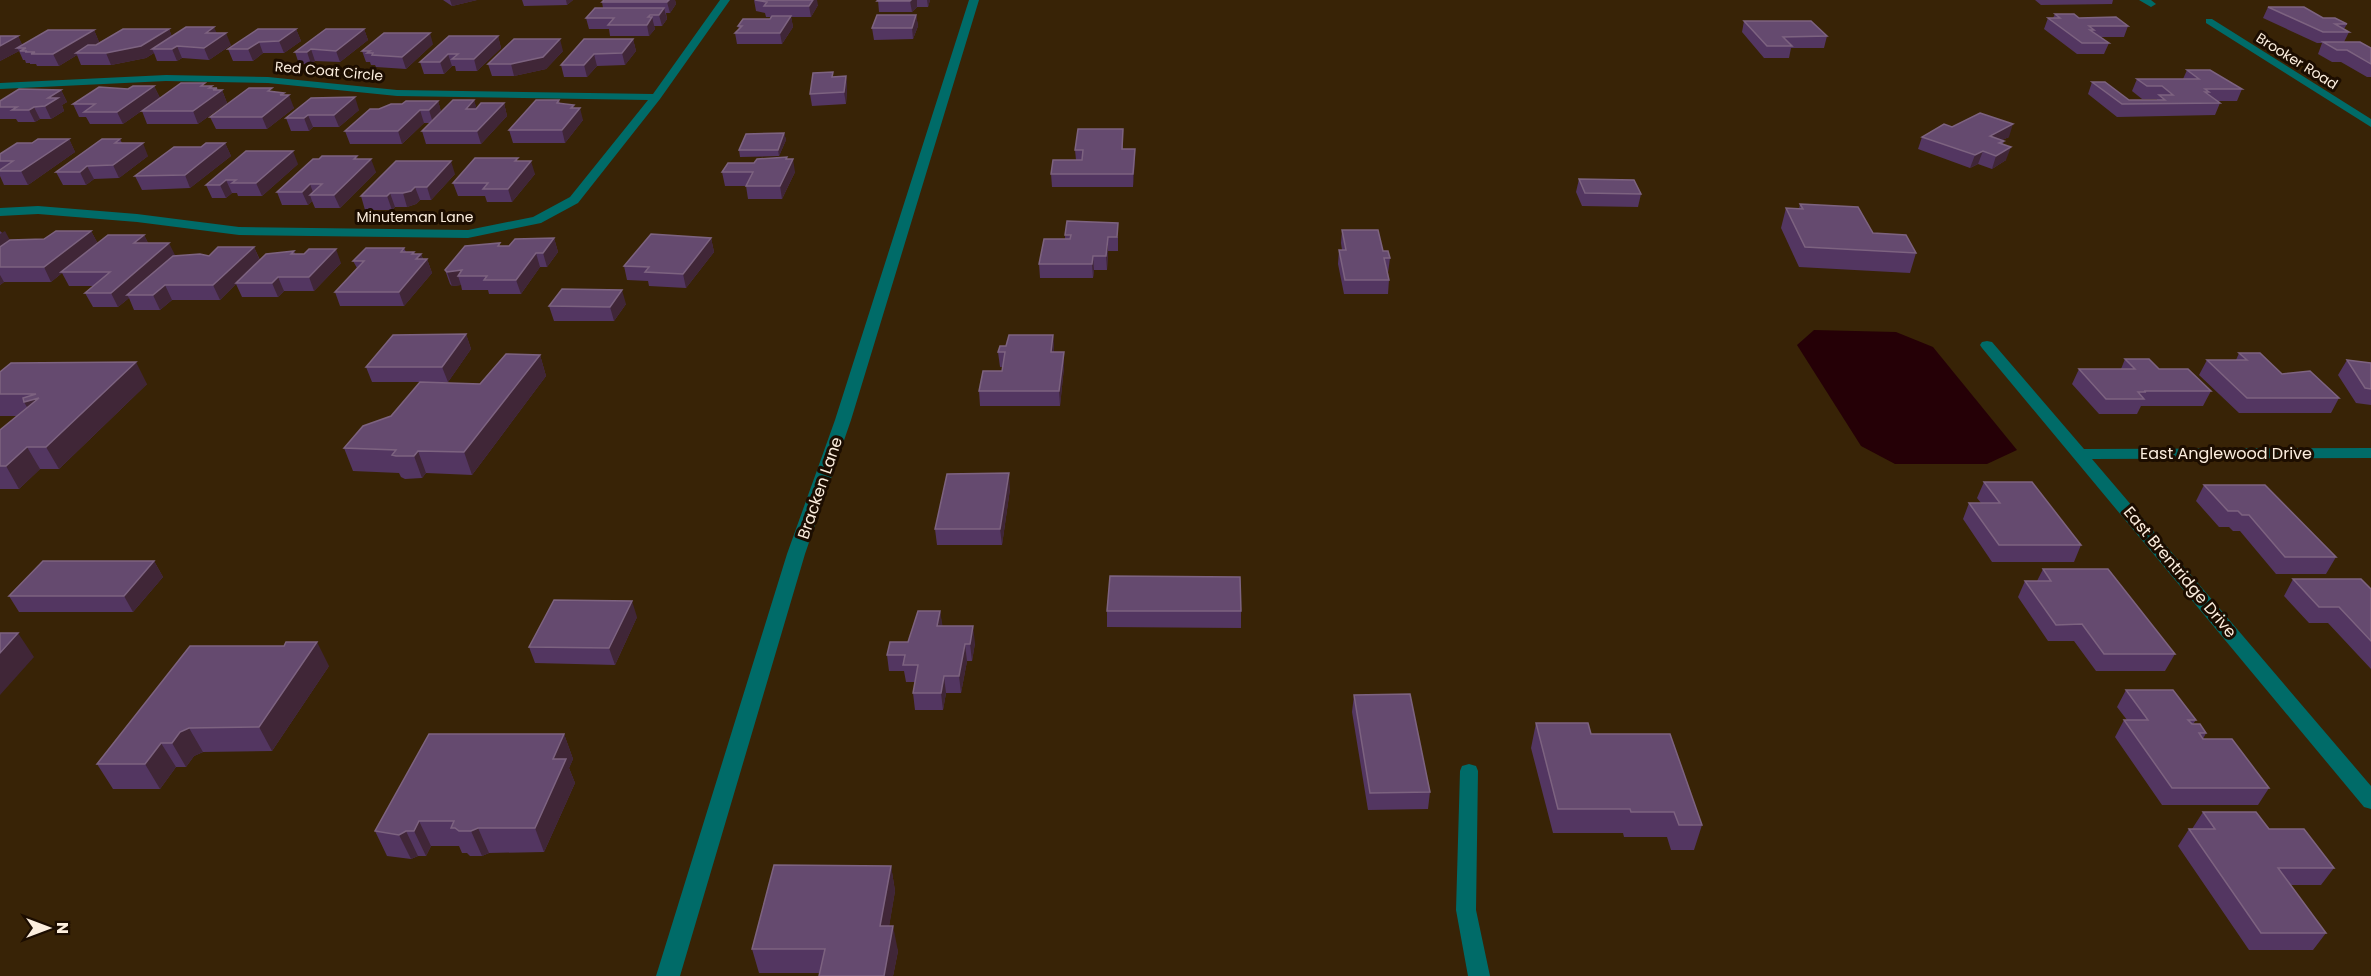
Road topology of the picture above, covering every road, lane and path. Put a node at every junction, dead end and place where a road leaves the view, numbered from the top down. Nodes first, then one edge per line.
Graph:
1 (725, 0) edge
2 (974, 0) edge
3 (2209, 21) dead end
4 (0, 87) edge
5 (656, 97) junction
6 (2371, 124) edge
7 (0, 212) edge
8 (1987, 345) dead end
9 (2371, 453) edge
10 (2080, 454) junction
11 (1468, 771) dead end
12 (2371, 801) edge
13 (668, 976) edge
14 (1479, 976) edge

1 - 5 street, Minuteman Lane
2 - 13 street, Bracken Lane
3 - 6 street, Brooker Road
4 - 5 street, Red Coat Circle
5 - 7 street, Minuteman Lane
8 - 10 street, East Brentridge Drive
9 - 10 street, East Anglewood Drive
10 - 12 street, East Brentridge Drive
11 - 14 lane

